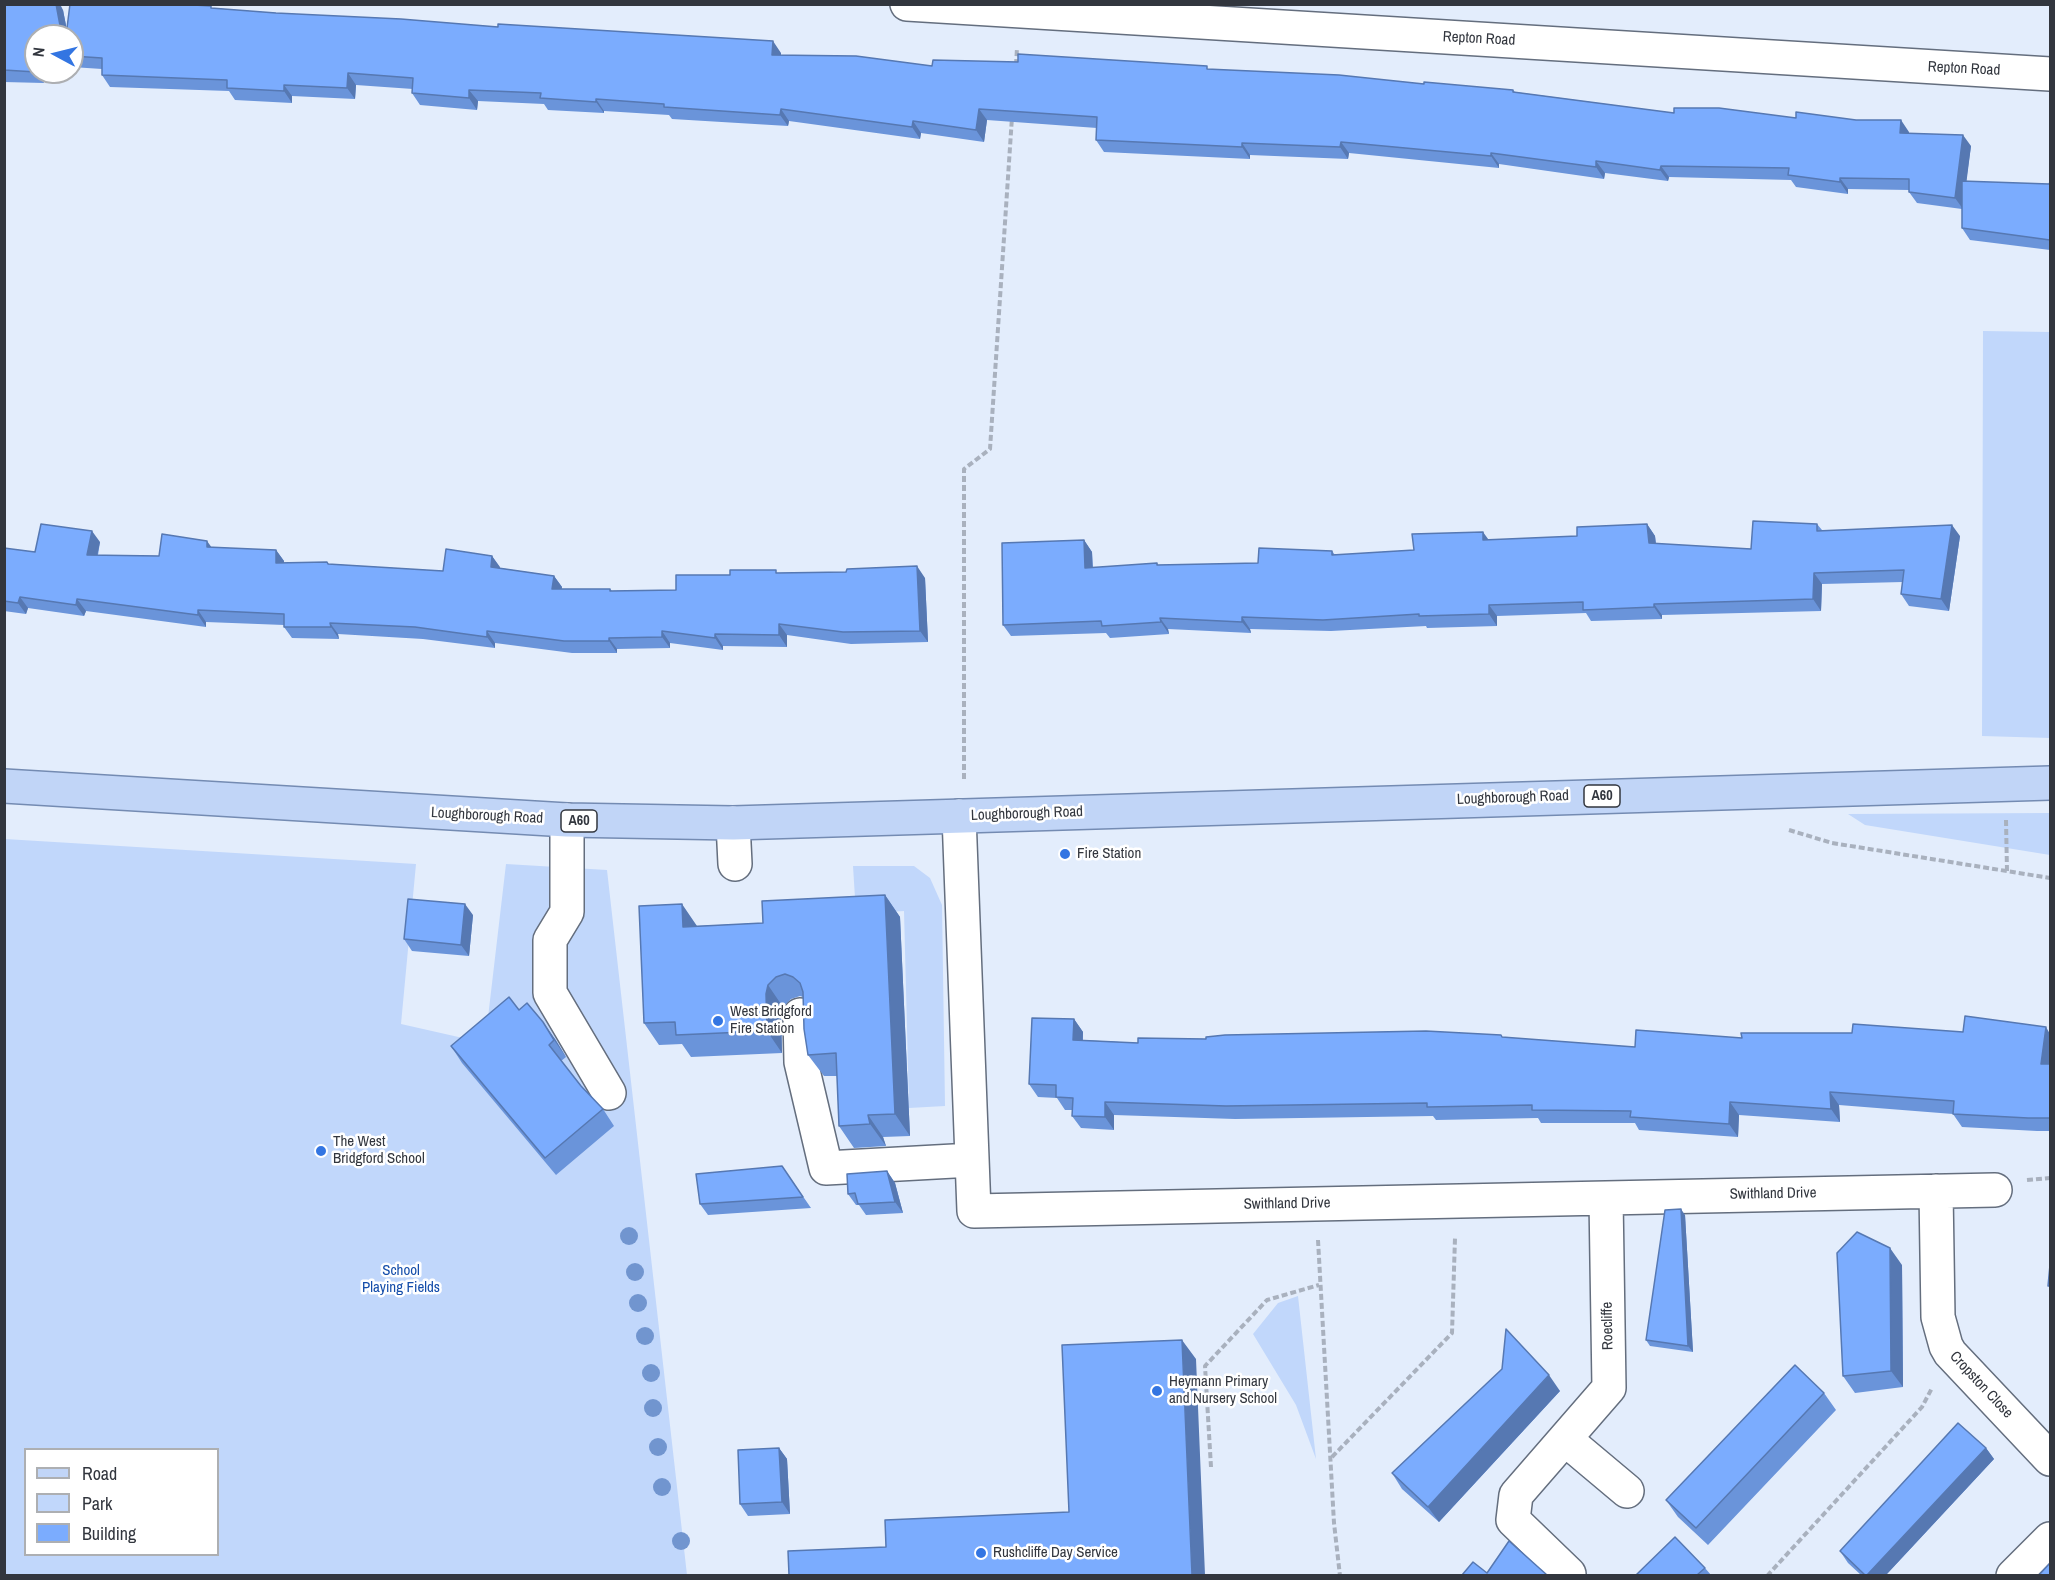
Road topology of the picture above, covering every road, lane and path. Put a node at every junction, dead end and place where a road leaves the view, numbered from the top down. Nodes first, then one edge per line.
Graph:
1 (907, 4) edge
2 (1019, 11) junction
3 (1015, 70) edge
4 (2050, 74) edge
5 (1013, 106) edge
6 (953, 779) dead end
7 (2050, 783) edge
8 (4, 786) edge
9 (959, 816) junction
10 (567, 820) junction
11 (733, 823) junction
12 (1786, 829) dead end
13 (735, 864) dead end
14 (2050, 878) edge
15 (800, 1016) edge
16 (609, 1092) dead end
17 (972, 1160) junction
18 (1995, 1190) dead end
19 (1936, 1191) junction
20 (1606, 1198) junction
21 (1456, 1201) junction
22 (1317, 1204) junction
23 (1319, 1285) junction
24 (1950, 1353) junction
25 (1565, 1439) junction
26 (1331, 1458) junction
27 (2050, 1459) edge
28 (1211, 1467) dead end
29 (1627, 1491) dead end
30 (2050, 1539) edge
31 (1569, 1574) edge
32 (1340, 1575) edge
33 (1767, 1575) edge
34 (2013, 1575) edge

1 - 2 street, Repton Road
2 - 3 path
2 - 4 street, Repton Road
5 - 6 path
7 - 9 main road, Loughborough Road / A60
8 - 10 main road, Loughborough Road / A60
9 - 11 main road, Loughborough Road / A60
9 - 17 street, Swithland Drive
10 - 11 main road, Loughborough Road / A60
10 - 16 street
11 - 13 street
12 - 14 path
15 - 17 street
17 - 22 street, Swithland Drive
18 - 19 street, Swithland Drive
19 - 20 street, Swithland Drive
19 - 24 street, Cropston Close
20 - 21 street, Swithland Drive
20 - 25 street, Roecliffe
21 - 22 street, Swithland Drive
21 - 26 path
22 - 23 path
23 - 26 path
23 - 28 path
24 - 27 street, Cropston Close
24 - 33 path
25 - 29 street
25 - 31 street, Roecliffe
26 - 32 path
30 - 34 street

